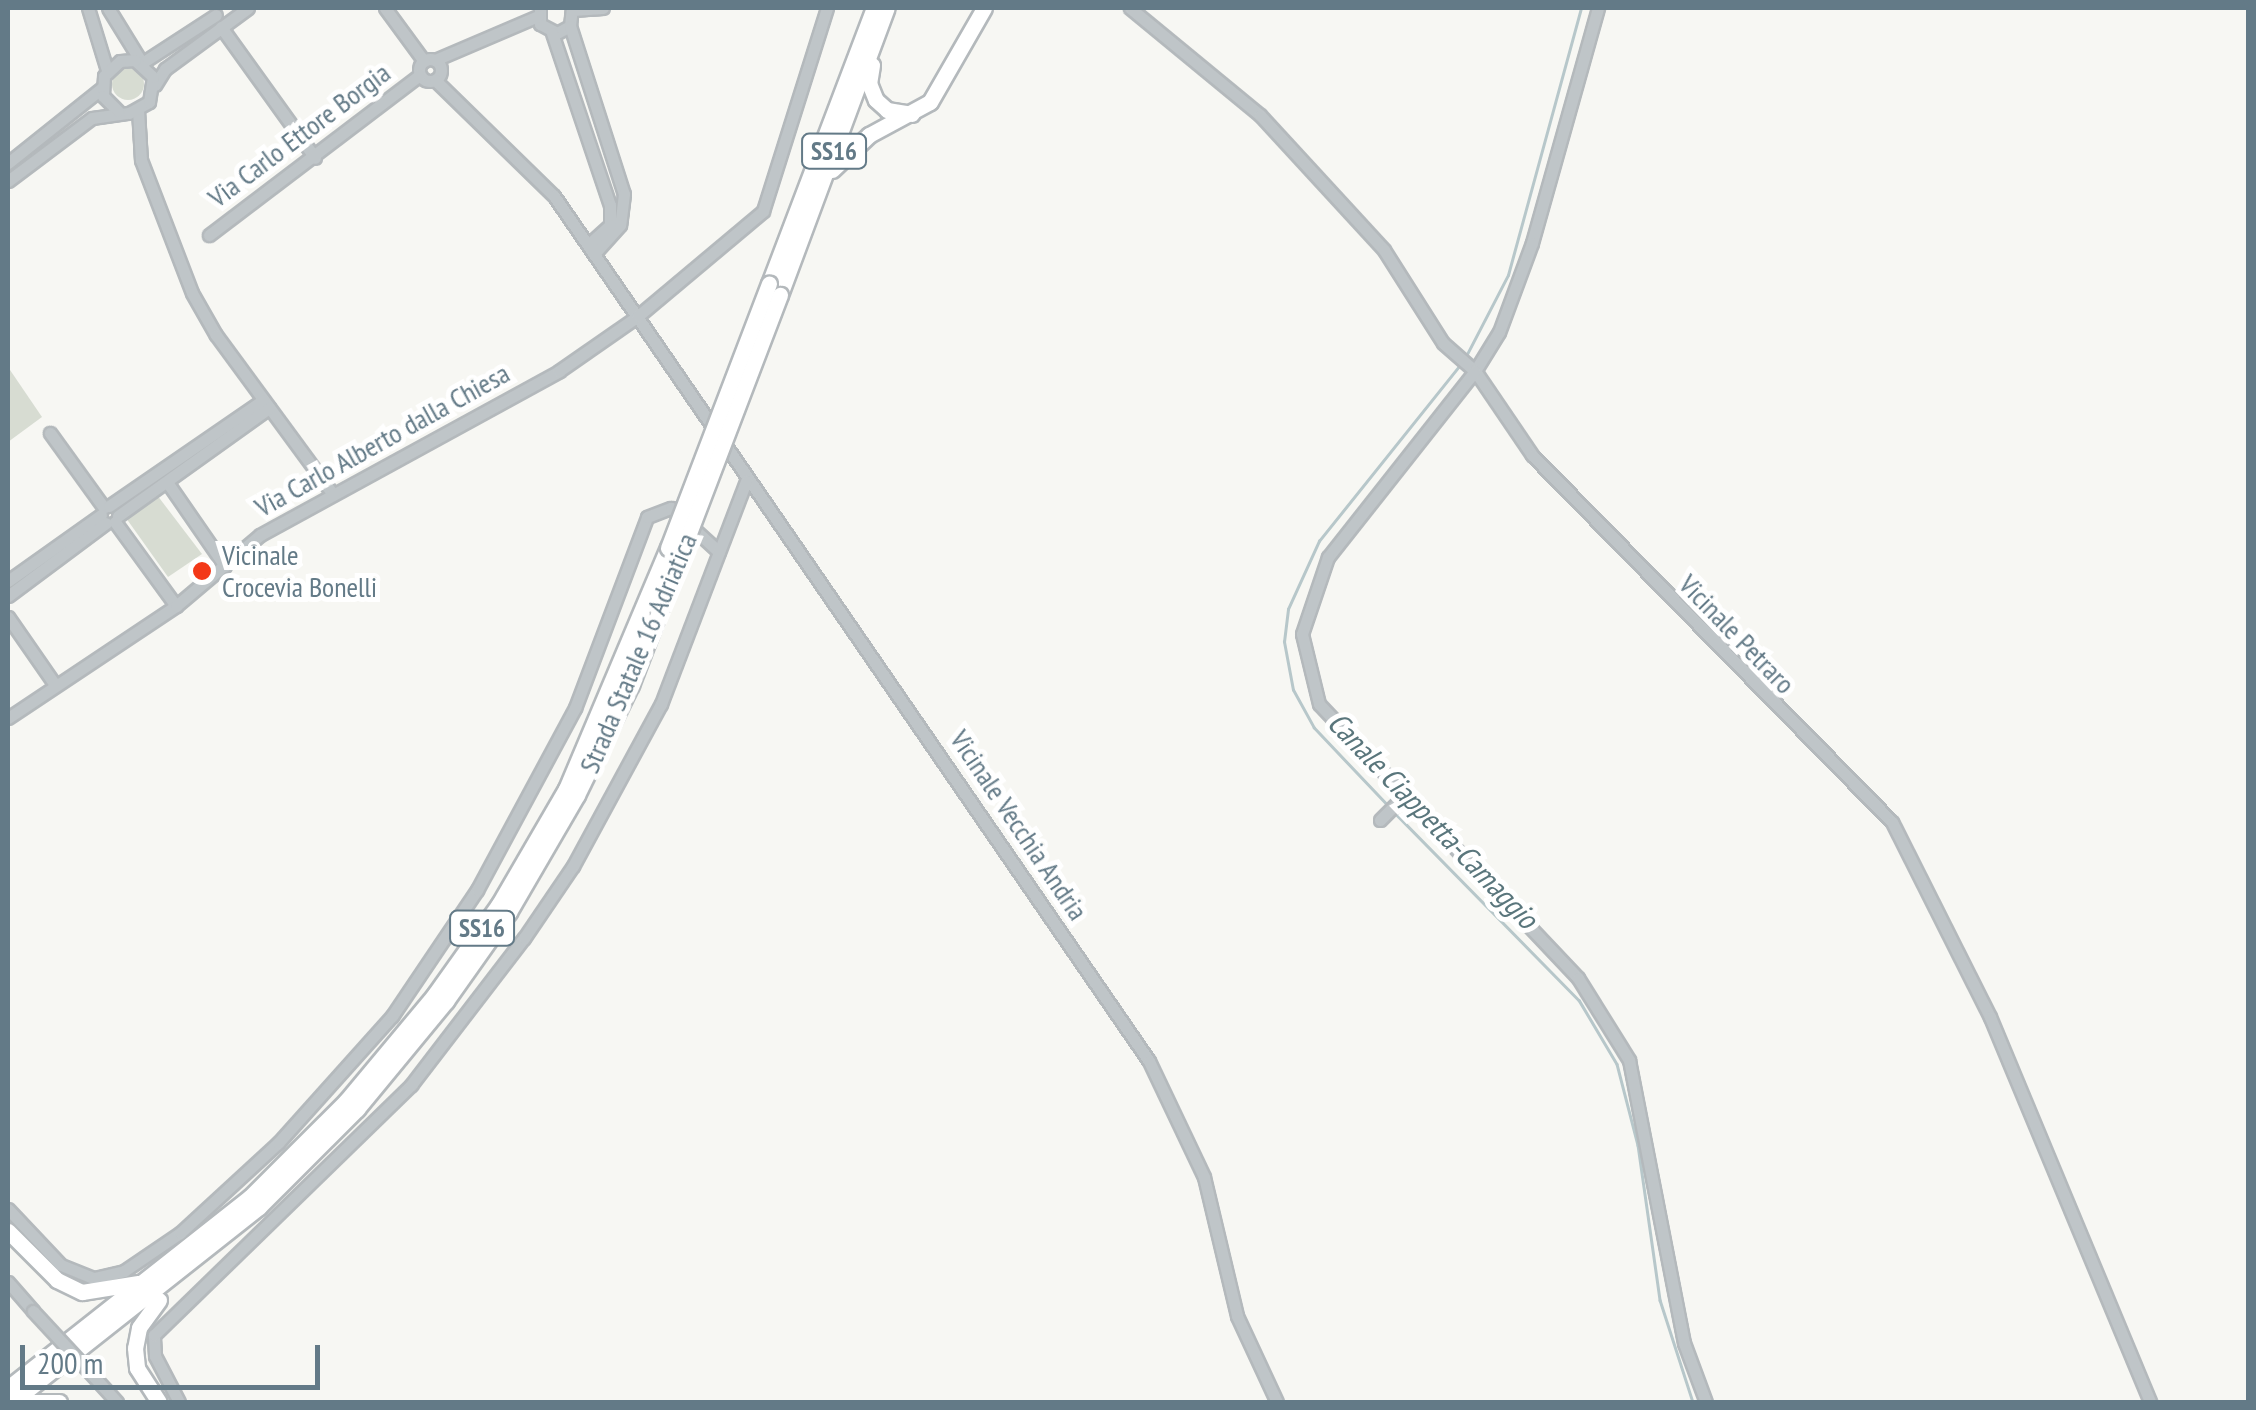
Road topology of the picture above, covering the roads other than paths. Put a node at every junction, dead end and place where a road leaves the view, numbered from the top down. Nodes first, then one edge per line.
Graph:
1 (88, 8) edge
2 (108, 8) edge
3 (200, 8) edge
4 (248, 8) edge
5 (386, 8) edge
6 (602, 8) edge
7 (827, 8) edge
8 (874, 8) edge
9 (887, 8) edge
10 (984, 8) edge
11 (1130, 8) edge
12 (1598, 8) edge
13 (572, 9) edge
14 (536, 17) edge
15 (216, 23) junction
16 (570, 26) junction
17 (878, 32) junction
18 (552, 33) junction
19 (436, 60) junction
20 (142, 63) junction
21 (107, 70) junction
22 (420, 76) junction
23 (435, 80) junction
24 (155, 85) junction
25 (102, 88) junction
26 (129, 111) junction
27 (916, 114) junction
28 (315, 158) junction
29 (8, 163) edge
30 (8, 181) edge
31 (823, 181) junction
32 (209, 236) dead end
33 (592, 249) junction
34 (774, 289) junction
35 (638, 316) junction
36 (1474, 369) junction
37 (266, 404) junction
38 (50, 433) dead end
39 (746, 481) junction
40 (167, 482) junction
41 (333, 494) junction
42 (109, 515) junction
43 (719, 552) junction
44 (673, 555) junction
45 (226, 566) junction
46 (8, 581) edge
47 (8, 596) edge
48 (176, 606) junction
49 (8, 617) edge
50 (55, 685) junction
51 (8, 718) edge
52 (1403, 797) junction
53 (1380, 820) dead end
54 (8, 1209) edge
55 (8, 1231) edge
56 (190, 1266) junction
57 (164, 1269) junction
58 (8, 1282) edge
59 (8, 1388) edge
60 (12, 1402) edge
61 (25, 1402) edge
62 (60, 1402) edge
63 (116, 1402) edge
64 (159, 1402) edge
65 (179, 1402) edge
66 (1277, 1402) edge
67 (1706, 1402) edge
68 (2150, 1402) edge

1 - 21 street
2 - 20 street
3 - 15 street
4 - 15 street
5 - 19 street
6 - 13 street
7 - 35 street, Via Carlo Alberto dalla Chiesa
8 - 34 highway, Strada Statale 16 Adriatica / SS16
9 - 17 highway, Strada Statale 16 Adriatica / SS16
10 - 27 highway
11 - 36 street, Vicinale Petraro
12 - 36 street
13 - 16 street
14 - 18 street
14 - 19 street
15 - 20 street
15 - 24 street
15 - 28 street
16 - 18 street
16 - 33 street
17 - 27 highway
17 - 31 highway, Strada Statale 16 Adriatica / SS16
18 - 33 street
19 - 22 street
19 - 23 street
20 - 21 street
20 - 24 street
21 - 25 street
22 - 23 street
22 - 28 street, Via Carlo Ettore Borgia
23 - 33 street, Vicinale Vecchia Andria
24 - 26 street
25 - 26 street
25 - 29 street
26 - 30 street
26 - 37 street
27 - 31 highway
28 - 32 street, Via Carlo Ettore Borgia
31 - 34 highway, Strada Statale 16 Adriatica / SS16
33 - 35 street, Vicinale Vecchia Andria
34 - 44 highway, Strada Statale 16 Adriatica / SS16, bridge
35 - 39 street, Vicinale Vecchia Andria
35 - 41 street, Via Carlo Alberto dalla Chiesa
36 - 52 street
36 - 68 street, Vicinale Petraro
37 - 40 street
37 - 41 street
37 - 42 street
38 - 42 street
39 - 43 street
39 - 66 street, Vicinale Vecchia Andria
40 - 42 street
40 - 45 street
41 - 45 street, Via Carlo Alberto dalla Chiesa
42 - 46 street
42 - 47 street
42 - 48 street
43 - 54 street
43 - 65 street
44 - 56 highway, Strada Statale 16 Adriatica / SS16
44 - 57 highway, Strada Statale 16 Adriatica / SS16
45 - 48 street, Via Carlo Alberto dalla Chiesa
48 - 50 street, Via Carlo Alberto dalla Chiesa
49 - 50 street
50 - 51 street, Via Carlo Alberto dalla Chiesa
52 - 53 street
52 - 67 street
55 - 57 highway
56 - 60 highway, Strada Statale 16 Adriatica / SS16
56 - 64 highway
57 - 59 highway, Strada Statale 16 Adriatica / SS16
58 - 63 street, bridge
61 - 62 highway

